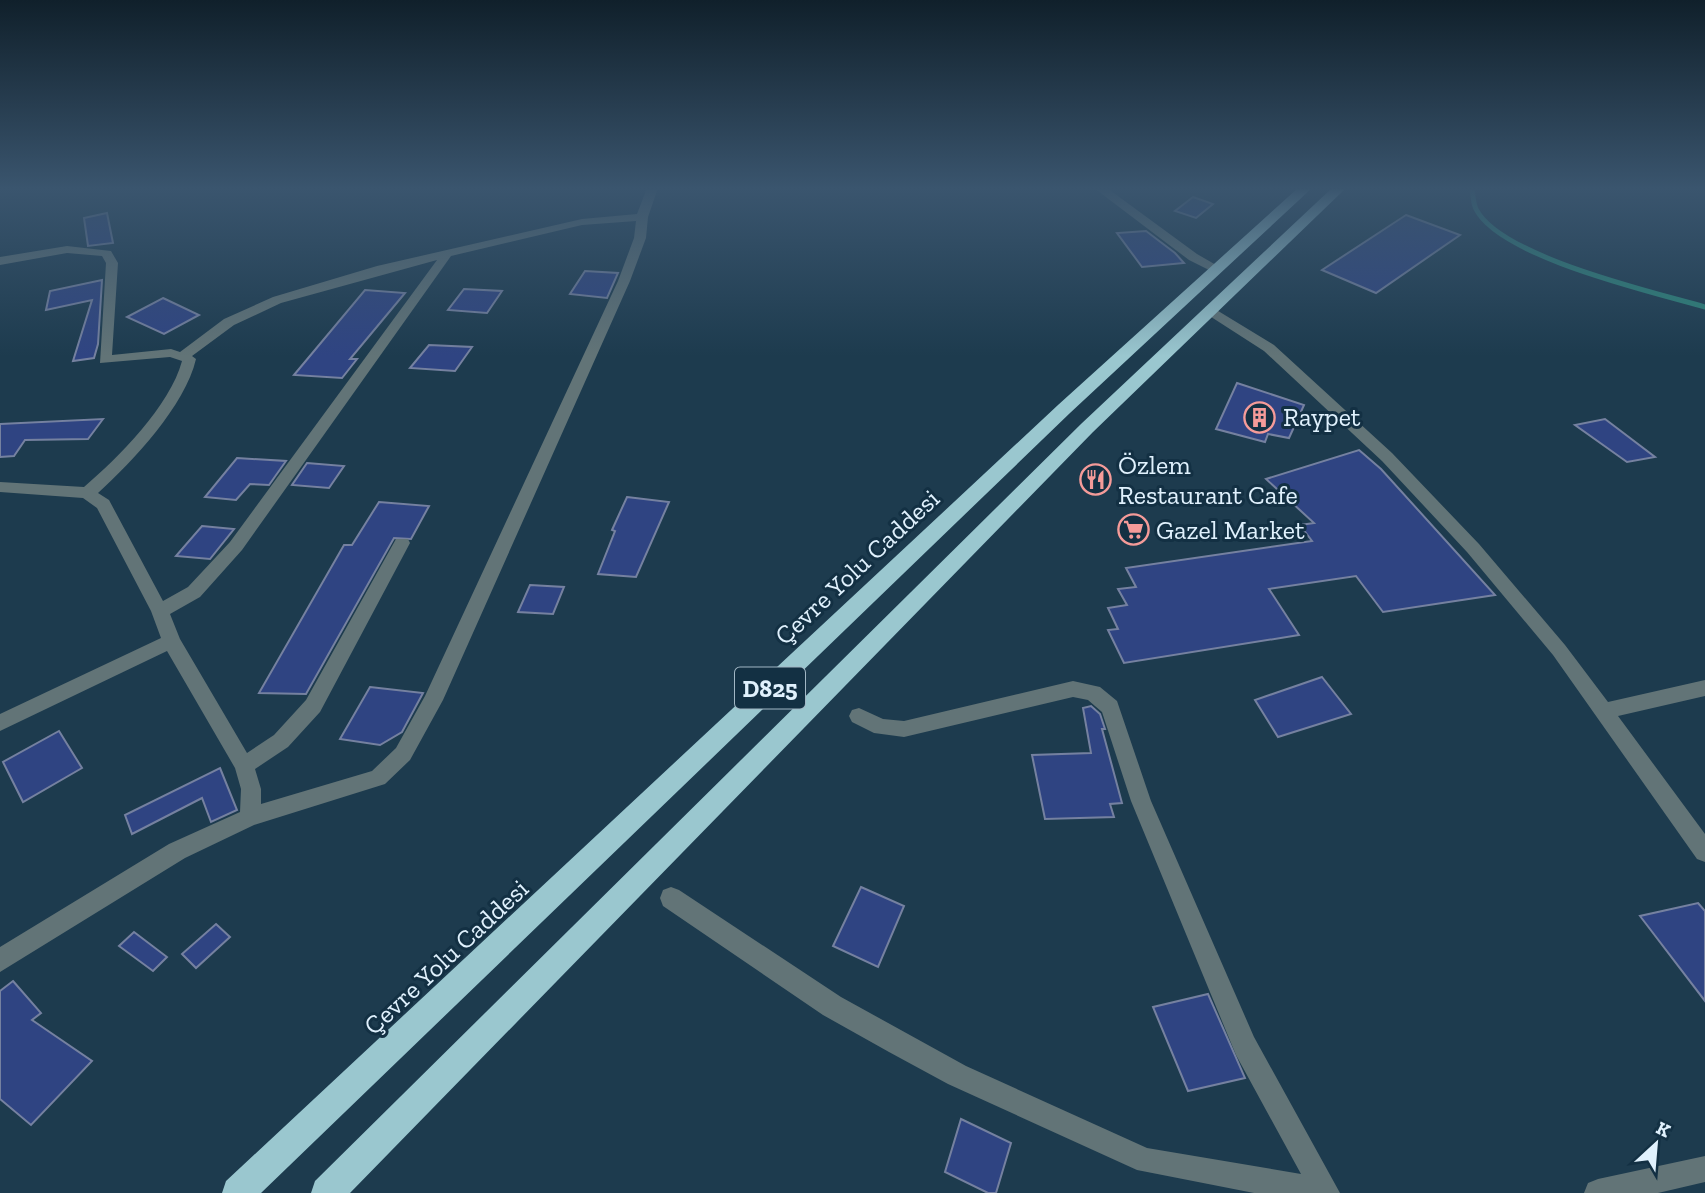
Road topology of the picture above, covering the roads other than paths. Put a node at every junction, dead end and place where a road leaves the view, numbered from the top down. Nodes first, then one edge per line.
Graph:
1 (493, 244) edge
2 (638, 244) edge
3 (1175, 244) edge
4 (1245, 244) edge
5 (1281, 244) edge
6 (446, 255) junction
7 (0, 261) edge
8 (1217, 269) junction
9 (1210, 310) junction
10 (183, 356) junction
11 (0, 487) edge
12 (87, 493) junction
13 (402, 543) dead end
14 (160, 611) junction
15 (171, 641) junction
16 (1705, 688) edge
17 (1604, 711) junction
18 (859, 716) dead end
19 (0, 723) edge
20 (244, 766) junction
21 (250, 817) junction
22 (1705, 852) edge
23 (671, 898) dead end
24 (0, 960) edge
25 (1705, 1169) edge
26 (1326, 1192) edge
27 (238, 1193) edge
28 (329, 1193) edge
29 (1598, 1193) edge

1 - 6 street
2 - 21 street
3 - 8 street
4 - 8 highway, Çevre Yolu Caddesi / D825
5 - 9 highway, D825
6 - 10 street
6 - 14 street
7 - 10 street
8 - 27 highway, Çevre Yolu Caddesi / D825
9 - 17 street
9 - 28 highway, D825
10 - 12 street
11 - 12 street
12 - 14 street
13 - 20 street
14 - 15 street
15 - 19 street
15 - 20 street
16 - 17 street
17 - 22 street
18 - 26 street
20 - 21 street
21 - 24 street
23 - 26 street
25 - 29 street

